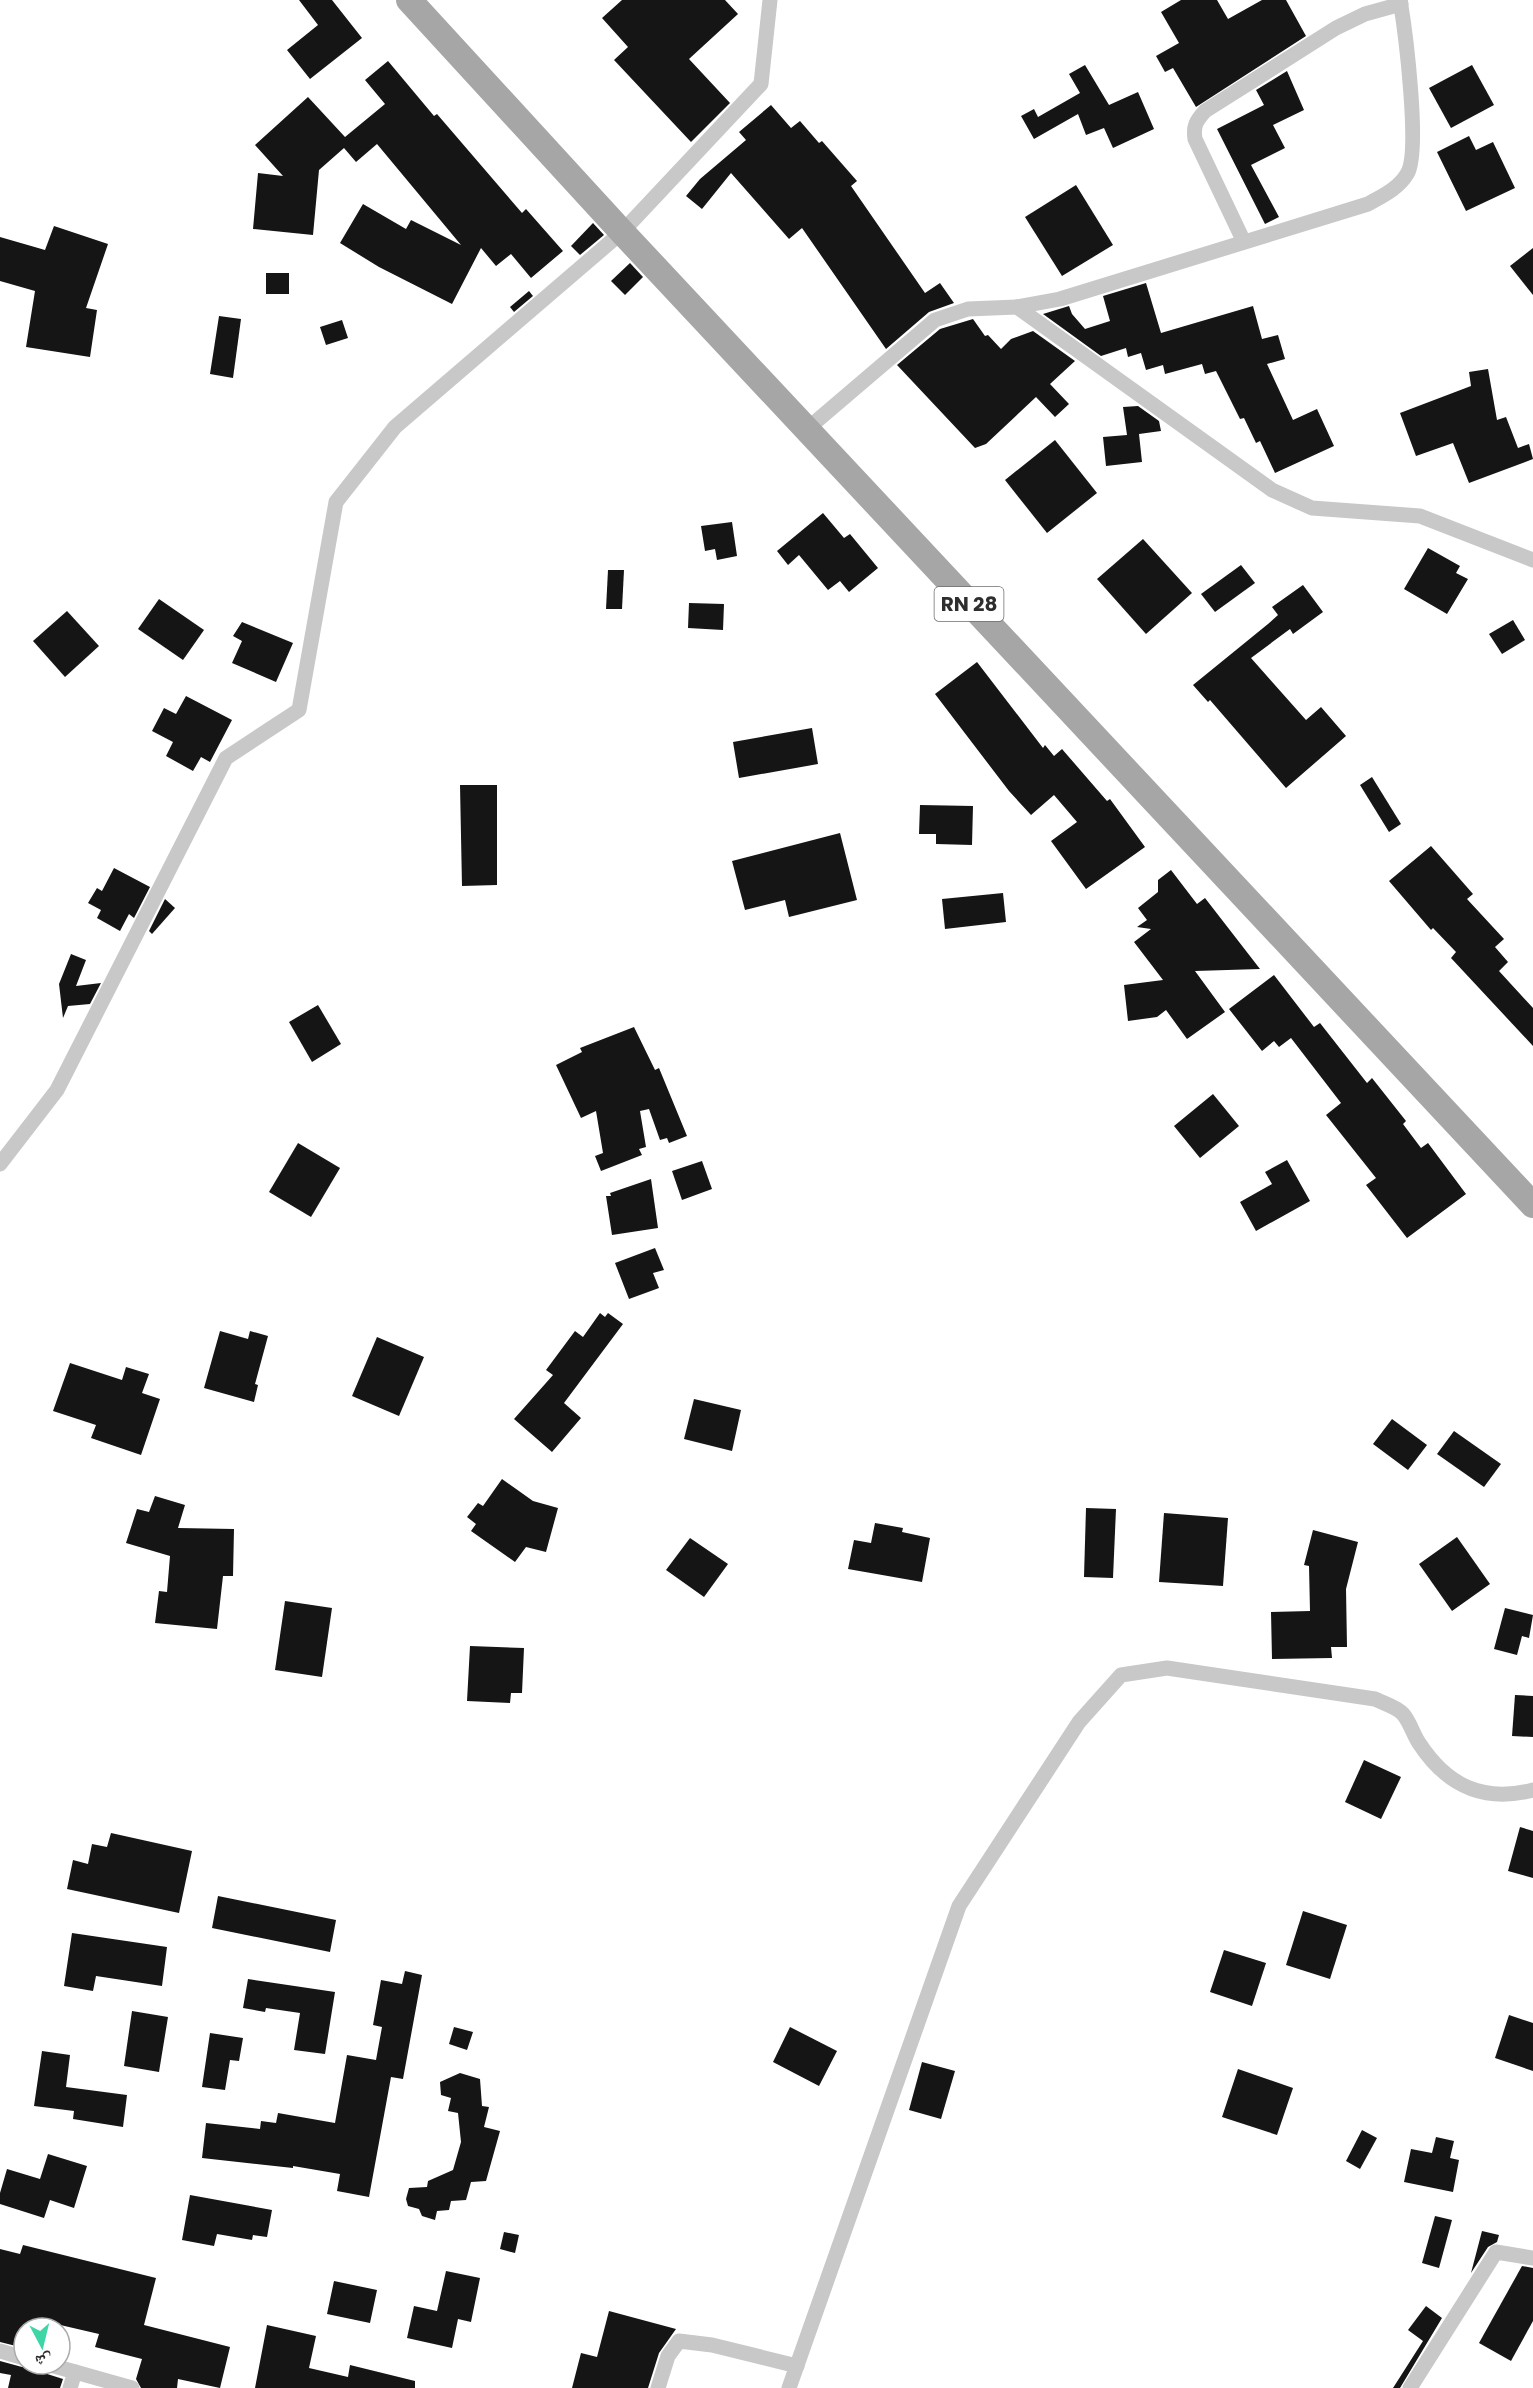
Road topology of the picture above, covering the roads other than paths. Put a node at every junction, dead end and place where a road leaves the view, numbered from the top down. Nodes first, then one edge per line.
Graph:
1 (408, 0) edge
2 (770, 0) edge
3 (1400, 2) edge
4 (622, 232) junction
5 (1244, 242) junction
6 (1017, 307) junction
7 (806, 430) junction
8 (1533, 560) edge
9 (0, 1164) edge
10 (1533, 1205) edge
11 (1533, 1790) edge
12 (1533, 2258) edge
13 (797, 2366) junction
14 (72, 2371) edge
15 (75, 2372) junction
16 (70, 2388) edge
17 (132, 2388) edge
18 (658, 2388) edge
19 (789, 2388) edge
20 (1410, 2388) edge

1 - 4 main road, RN 28
2 - 4 street
3 - 5 street
3 - 5 street
4 - 7 main road, RN 28
4 - 9 street
5 - 6 street
6 - 7 street
6 - 8 street
7 - 10 main road, RN 28
11 - 13 street
12 - 20 street
13 - 18 street
13 - 19 street
14 - 15 street
15 - 16 street
15 - 17 street

